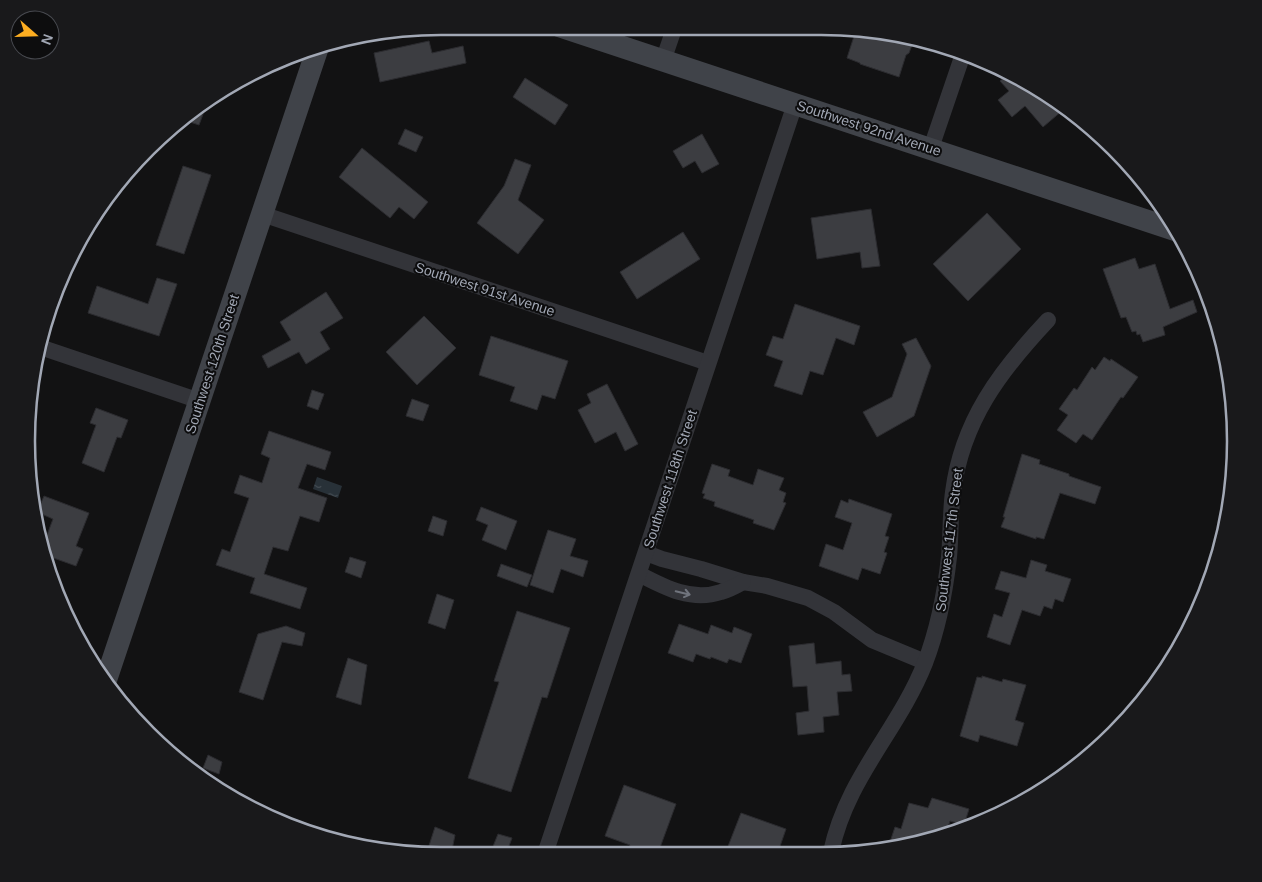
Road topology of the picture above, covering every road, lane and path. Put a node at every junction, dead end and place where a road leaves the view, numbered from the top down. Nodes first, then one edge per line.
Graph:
1 (586, 35) edge
2 (672, 35) edge
3 (315, 55) edge
4 (961, 60) edge
5 (663, 61) junction
6 (795, 104) junction
7 (931, 148) junction
8 (262, 214) junction
9 (1166, 227) edge
10 (1048, 320) dead end
11 (46, 349) edge
12 (708, 363) junction
13 (200, 401) junction
14 (646, 553) junction
15 (638, 574) junction
16 (743, 582) junction
17 (925, 662) junction
18 (108, 674) edge
19 (547, 847) edge
20 (832, 847) edge

1 - 5 street, Southwest 92nd Avenue
2 - 5 street
3 - 8 street, Southwest 120th Street
4 - 7 street
5 - 6 street, Southwest 92nd Avenue
6 - 7 street, Southwest 92nd Avenue
6 - 12 street, Southwest 118th Street
7 - 9 street, Southwest 92nd Avenue
8 - 12 street, Southwest 91st Avenue
8 - 13 street, Southwest 120th Street
10 - 17 street, Southwest 117th Street
11 - 13 street
12 - 14 street, Southwest 118th Street
13 - 18 street, Southwest 120th Street
14 - 15 street, Southwest 118th Street
14 - 16 street
15 -> 16 street
15 - 19 street, Southwest 118th Street
16 - 17 street
17 - 20 street, Southwest 117th Street

